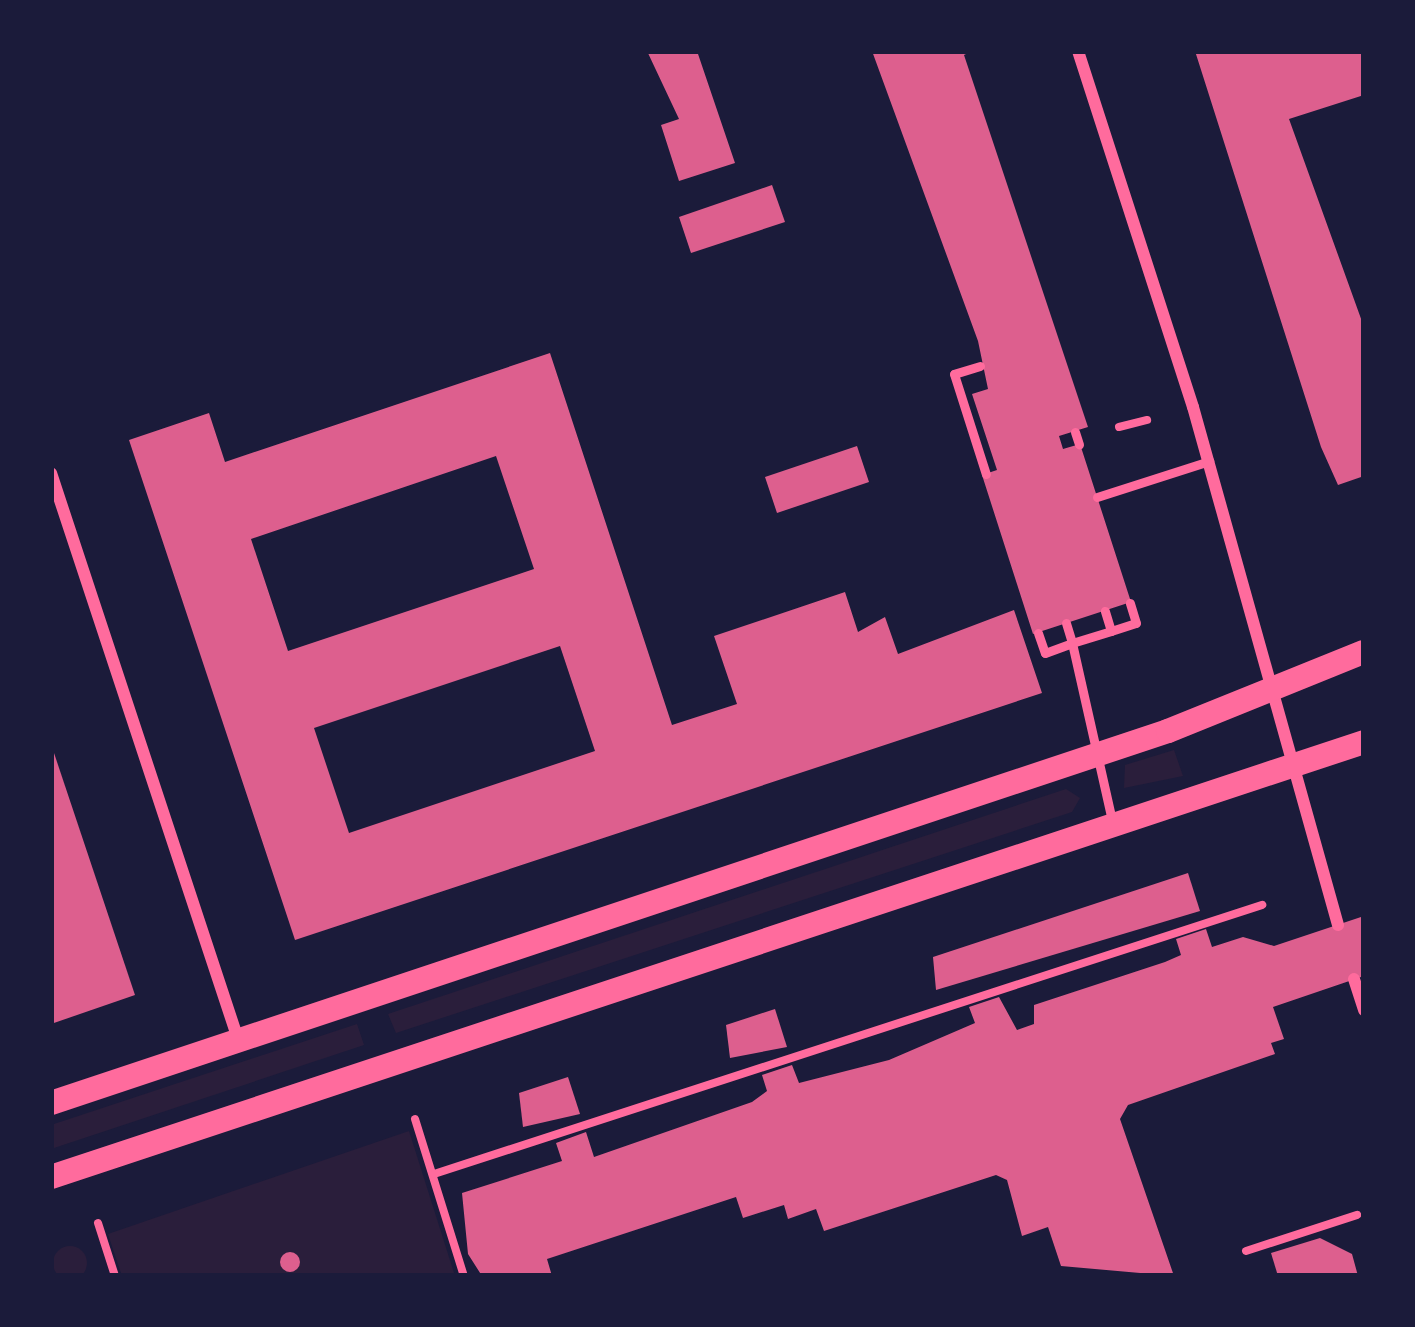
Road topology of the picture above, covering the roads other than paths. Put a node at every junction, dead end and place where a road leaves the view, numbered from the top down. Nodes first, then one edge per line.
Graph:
1 (1078, 51) edge
2 (980, 366) dead end
3 (1075, 432) dead end
4 (1079, 444) dead end
5 (1209, 461) junction
6 (51, 473) edge
7 (986, 474) dead end
8 (1097, 497) dead end
9 (1130, 602) dead end
10 (1105, 611) dead end
11 (1066, 623) dead end
12 (1111, 631) junction
13 (1038, 633) dead end
14 (1072, 644) junction
15 (1364, 652) edge
16 (1272, 687) junction
17 (1364, 742) edge
18 (1101, 753) junction
19 (1291, 770) junction
20 (1114, 830) junction
21 (1338, 925) dead end
22 (1354, 980) dead end
23 (1364, 1010) edge
24 (238, 1040) junction
25 (51, 1103) edge
26 (51, 1177) edge

1 - 5 street
2 - 7 lane
3 - 4 lane
5 - 8 lane
5 - 16 street
6 - 24 street
9 - 12 lane
10 - 12 lane
11 - 14 lane
12 - 14 lane
13 - 14 lane
14 - 18 lane
15 - 16 main road
16 - 18 main road
16 - 19 street
17 - 19 main road
18 - 20 lane
18 - 24 main road
19 - 20 main road
19 - 21 street
20 - 26 main road
22 - 23 street
24 - 25 main road

